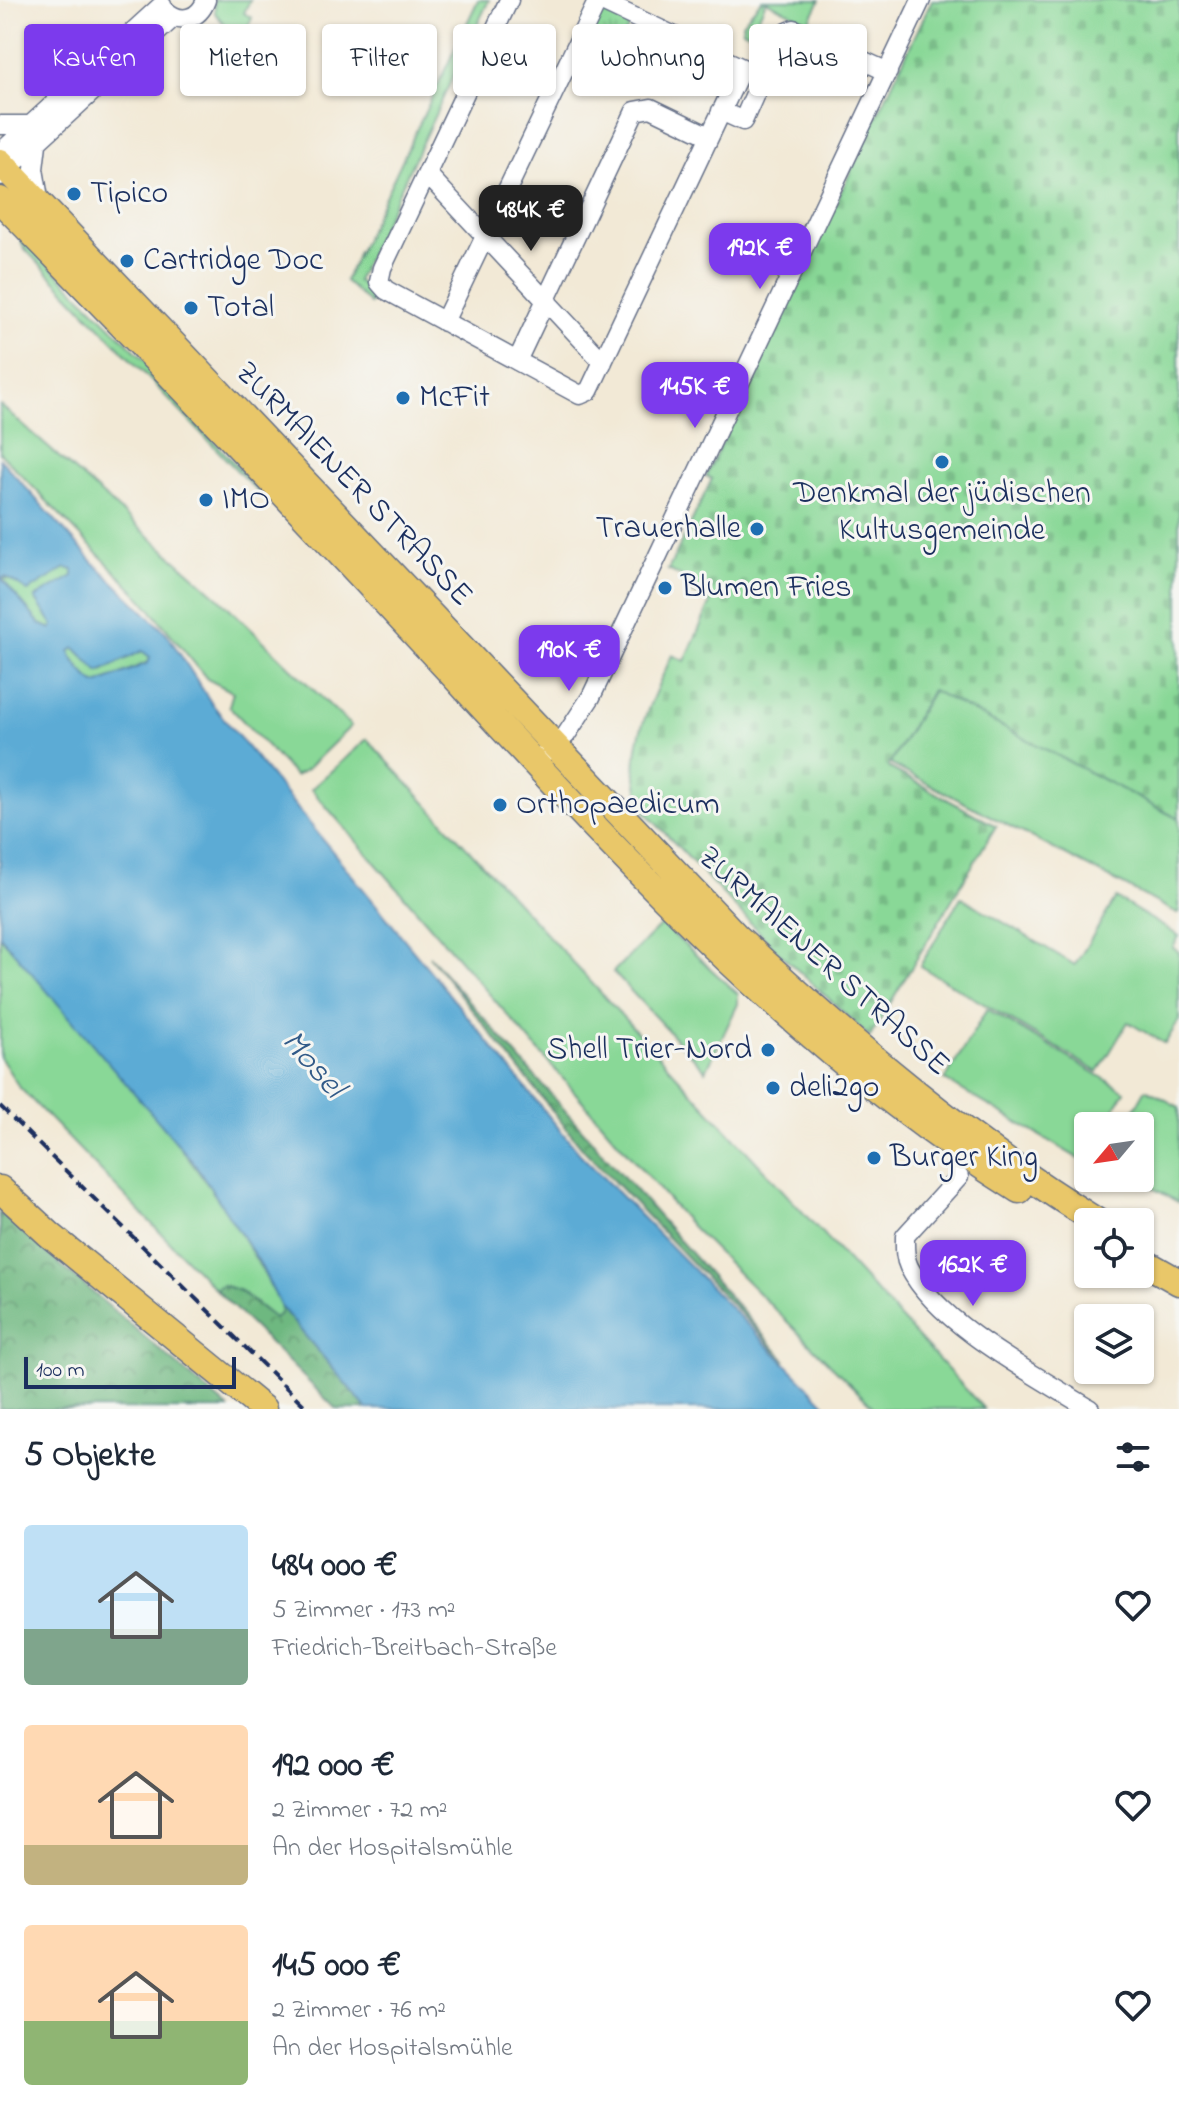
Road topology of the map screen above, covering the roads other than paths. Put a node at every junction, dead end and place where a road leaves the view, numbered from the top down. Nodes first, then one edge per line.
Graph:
1 (206, 0) edge
2 (509, 0) edge
3 (598, 0) edge
4 (921, 0) edge
5 (165, 7) edge
6 (867, 62) edge
7 (742, 68) junction
8 (749, 72) edge
9 (888, 72) junction
10 (754, 96) edge
11 (721, 111) junction
12 (0, 125) edge
13 (31, 125) junction
14 (709, 136) junction
15 (37, 144) junction
16 (2, 165) edge
17 (427, 174) junction
18 (0, 200) edge
19 (40, 205) junction
20 (486, 235) junction
21 (545, 300) junction
22 (444, 322) junction
23 (517, 361) junction
24 (603, 362) junction
25 (554, 745) junction
26 (534, 762) junction
27 (612, 806) junction
28 (592, 824) junction
29 (959, 1177) dead end
30 (0, 1189) edge
31 (1075, 1208) edge
32 (1074, 1222) edge
33 (1154, 1255) edge
34 (1154, 1264) edge
35 (1179, 1270) edge
36 (263, 1409) edge
37 (1090, 1409) edge

1 - 5 street
2 - 17 street
3 - 7 street
3 - 20 street
4 - 9 street
5 - 13 street
5 - 15 street
6 - 9 street
7 - 8 street
7 - 11 street
9 - 25 street
10 - 11 street
11 - 14 street
12 - 13 street
13 - 16 street
14 - 21 street
14 - 24 street
15 - 16 street
15 - 19 street
16 - 19 main road, ZURMAIENER STRASSE
17 - 20 street
17 - 22 street
18 - 26 main road, ZURMAIENER STRASSE
19 - 25 main road, ZURMAIENER STRASSE
20 - 21 street
20 - 22 street
21 - 23 street
21 - 24 street
22 - 23 street
23 - 24 street
25 - 26 street
25 - 27 main road, ZURMAIENER STRASSE
26 - 28 main road, ZURMAIENER STRASSE
27 - 28 main road
27 - 31 main road, ZURMAIENER STRASSE
28 - 32 main road, ZURMAIENER STRASSE
29 - 37 street
30 - 36 main road
33 - 35 main road
34 - 35 main road

